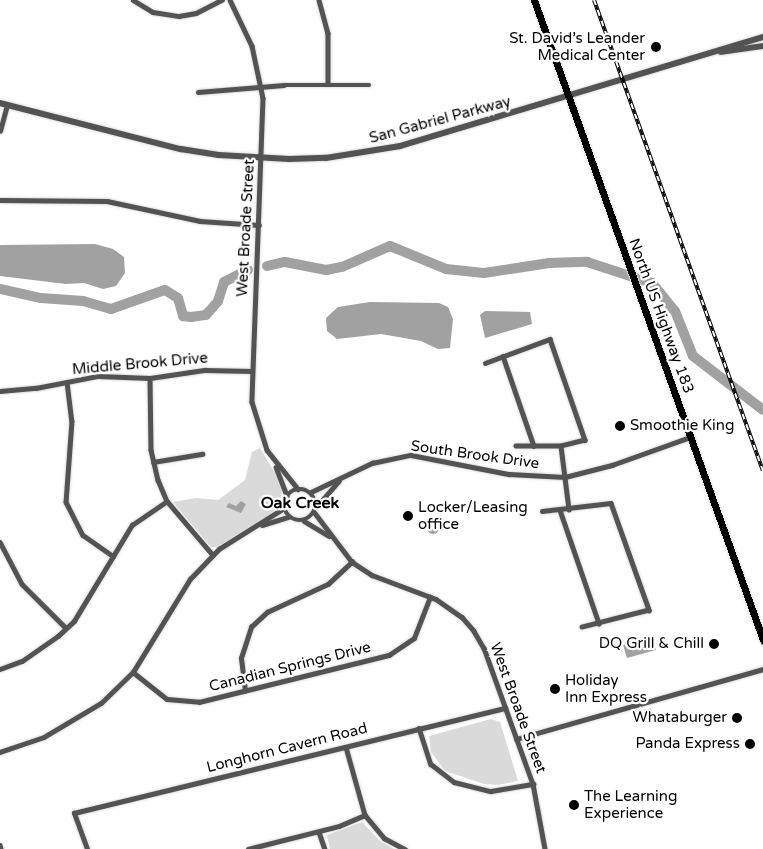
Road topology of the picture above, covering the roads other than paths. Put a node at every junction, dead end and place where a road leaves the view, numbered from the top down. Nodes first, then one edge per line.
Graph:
1 (133, 0) edge
2 (222, 0) edge
3 (230, 0) edge
4 (319, 0) edge
5 (534, 0) edge
6 (763, 37) edge
7 (763, 46) edge
8 (704, 55) junction
9 (328, 84) junction
10 (369, 85) dead end
11 (262, 86) junction
12 (198, 92) dead end
13 (569, 96) junction
14 (3, 104) edge
15 (0, 131) edge
16 (262, 158) junction
17 (0, 200) edge
18 (259, 225) junction
19 (503, 356) junction
20 (485, 363) dead end
21 (252, 372) junction
22 (150, 378) junction
23 (67, 382) junction
24 (0, 391) edge
25 (690, 437) junction
26 (516, 446) dead end
27 (534, 446) junction
28 (561, 446) junction
29 (202, 454) dead end
30 (272, 459) junction
31 (153, 462) junction
32 (344, 476) junction
33 (565, 477) junction
34 (298, 489) junction
35 (311, 492) junction
36 (287, 496) junction
37 (167, 501) junction
38 (317, 506) junction
39 (284, 508) junction
40 (570, 509) junction
41 (560, 510) junction
42 (542, 511) dead end
43 (315, 513) junction
44 (288, 517) junction
45 (304, 521) junction
46 (258, 526) junction
47 (331, 537) junction
48 (0, 542) edge
49 (213, 555) junction
50 (113, 556) junction
51 (352, 562) junction
52 (430, 597) junction
53 (599, 623) junction
54 (582, 627) dead end
55 (66, 628) junction
56 (763, 640) edge
57 (0, 669) edge
58 (763, 670) edge
59 (133, 672) junction
60 (245, 691) junction
61 (506, 708) junction
62 (419, 728) junction
63 (516, 739) junction
64 (346, 747) junction
65 (0, 752) edge
66 (533, 784) junction
67 (365, 814) junction
68 (319, 832) junction
69 (0, 845) edge
70 (1, 849) edge
71 (87, 849) edge
72 (248, 849) edge
73 (325, 849) edge
74 (405, 849) edge
75 (545, 849) edge

1 - 2 street
3 - 11 street, West Broade Street
4 - 9 street
5 - 13 main road, North US Highway 183
6 - 8 street, San Gabriel Parkway
7 - 8 street, San Gabriel Parkway
8 - 13 street, San Gabriel Parkway
9 - 10 street
9 - 11 street
11 - 12 street
11 - 16 street, West Broade Street
13 - 16 street, San Gabriel Parkway
13 - 25 main road, North US Highway 183
14 - 15 street
14 - 16 street, San Gabriel Parkway
16 - 18 street, West Broade Street
17 - 18 street
18 - 21 street, West Broade Street
19 - 20 street
19 - 27 street
19 - 28 street
21 - 22 street, Middle Brook Drive
21 - 30 street, West Broade Street
22 - 23 street, Middle Brook Drive
22 - 31 street
23 - 24 street, Middle Brook Drive
23 - 50 street
25 - 33 street, South Brook Drive
25 - 56 main road, North US Highway 183
26 - 27 street
27 - 28 street
28 - 33 street
29 - 31 street
30 - 34 street, West Broade Street
30 - 36 street, West Broade Street
31 - 37 street
32 - 33 street, South Brook Drive
32 - 35 street, South Brook Drive
32 - 38 street, South Brook Drive
33 - 40 street
34 - 35 street
34 - 36 street
35 - 38 street
36 - 39 street
37 - 49 street
37 - 50 street
38 - 43 street
39 - 44 street
39 - 46 street
40 - 41 street
40 - 53 street
41 - 42 street
41 - 53 street
43 - 45 street
43 - 47 street, West Broade Street
44 - 45 street
44 - 46 street
45 - 47 street, West Broade Street
46 - 49 street
47 - 51 street, West Broade Street
48 - 55 street
49 - 59 street
50 - 55 street
51 - 52 street, West Broade Street
51 - 60 street
52 - 60 street, Canadian Springs Drive
52 - 61 street, West Broade Street
53 - 54 street
55 - 57 street
58 - 63 street
59 - 60 street, Canadian Springs Drive
59 - 65 street
61 - 62 street, Longhorn Cavern Road
61 - 63 street, West Broade Street
62 - 64 street, Longhorn Cavern Road
62 - 66 street
63 - 66 street, West Broade Street
64 - 67 street
64 - 71 street, Longhorn Cavern Road
66 - 75 street, West Broade Street
67 - 68 street
67 - 74 street
68 - 72 street
68 - 73 street
69 - 70 street

